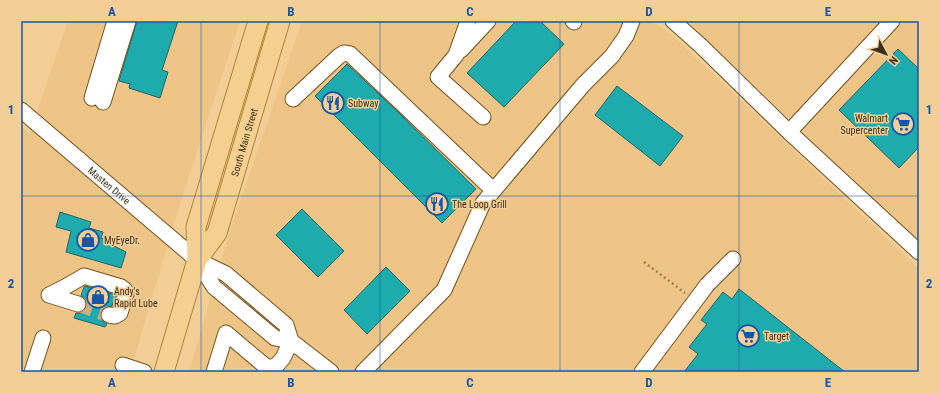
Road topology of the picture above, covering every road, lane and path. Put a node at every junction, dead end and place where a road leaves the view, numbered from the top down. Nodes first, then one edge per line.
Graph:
1 (115, 21) edge
2 (128, 21) edge
3 (258, 21) edge
4 (280, 21) edge
5 (468, 21) edge
6 (488, 21) edge
7 (632, 21) edge
8 (673, 21) edge
9 (892, 21) edge
10 (456, 55) junction
11 (293, 99) dead end
12 (21, 110) edge
13 (483, 117) dead end
14 (789, 132) junction
15 (493, 190) junction
16 (919, 252) edge
17 (733, 259) dead end
18 (197, 260) junction
19 (644, 262) dead end
20 (695, 301) junction
21 (78, 304) tunnel mouth
22 (109, 315) dead end
23 (42, 338) dead end
24 (291, 340) junction
25 (123, 365) dead end
26 (280, 369) edge
27 (32, 372) edge
28 (144, 372) edge
29 (164, 372) edge
30 (215, 372) edge
31 (331, 372) edge
32 (363, 372) edge
33 (642, 372) edge

1 - 2 street
3 - 18 main road, South Main Street
4 - 18 main road, South Main Street
5 - 10 street
6 - 10 street
7 - 15 street
8 - 14 street
9 - 14 street
10 - 13 street
11 - 15 street
12 - 18 street, Masten Drive
14 - 16 street
15 - 32 street
17 - 20 street
18 - 24 street, Masten Drive
18 - 29 main road, South Main Street
19 - 20 path
20 - 33 street
21 - 22 street
23 - 27 street
24 - 26 street
24 - 31 street
25 - 28 street
26 - 30 street

